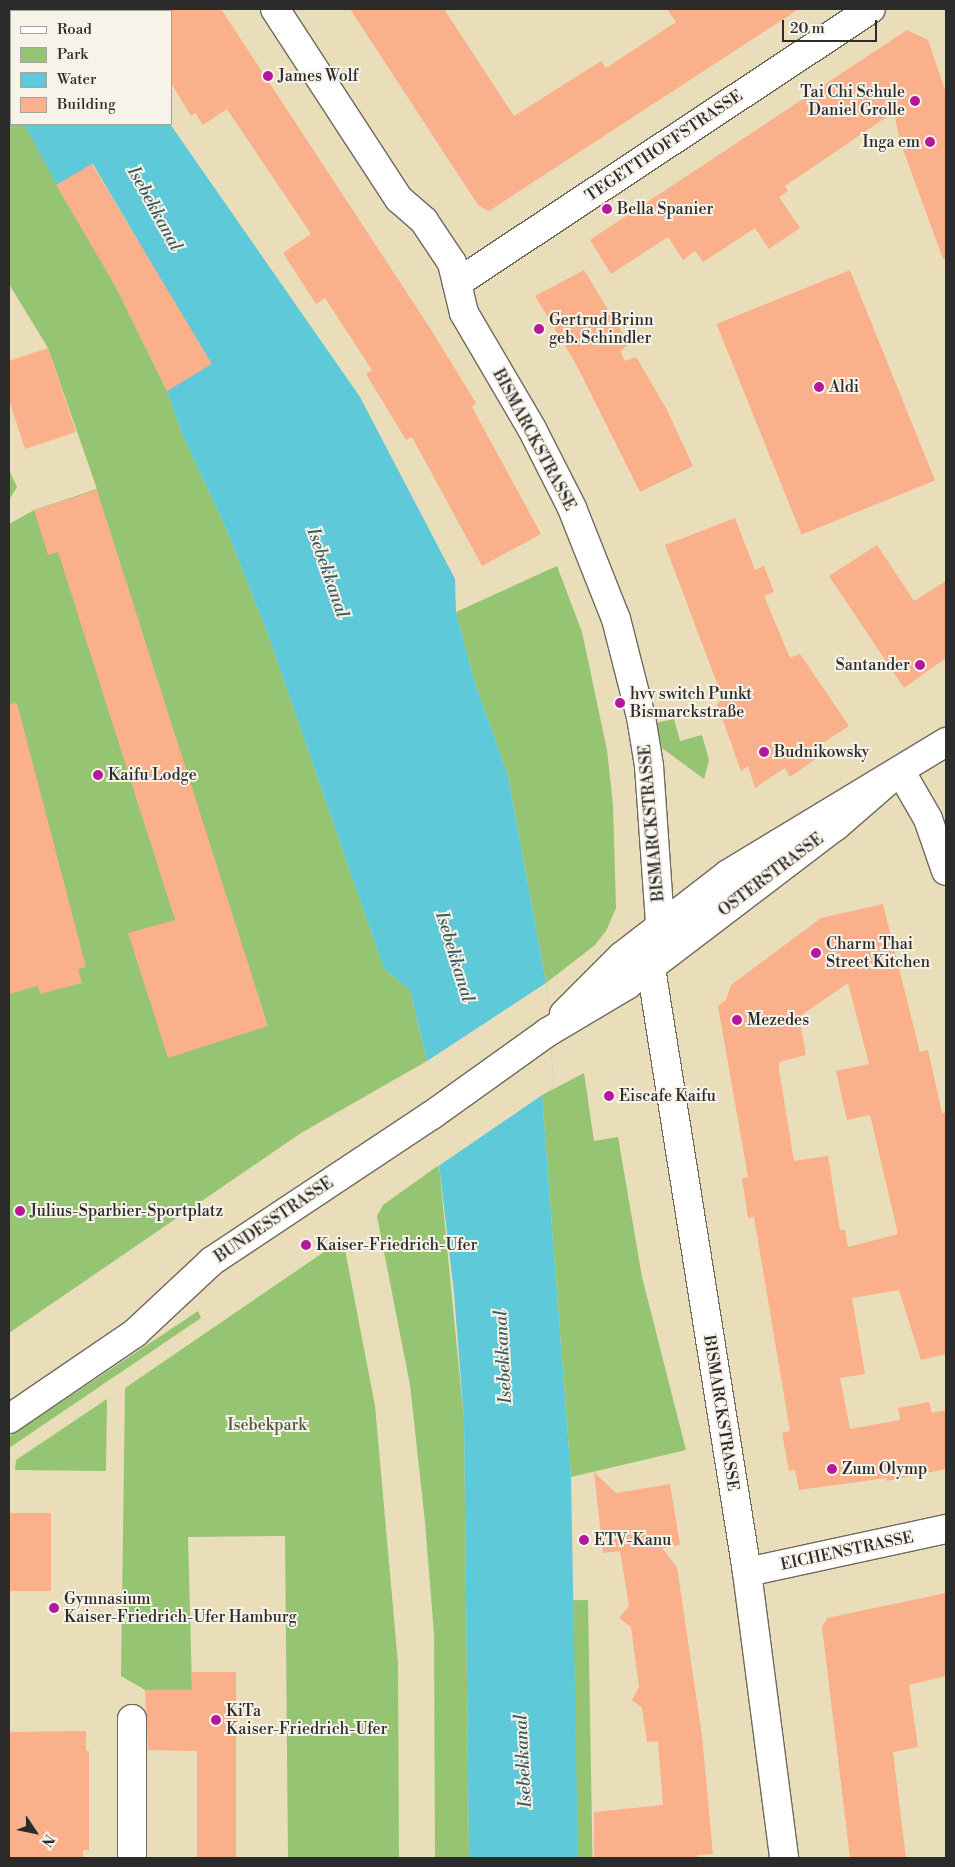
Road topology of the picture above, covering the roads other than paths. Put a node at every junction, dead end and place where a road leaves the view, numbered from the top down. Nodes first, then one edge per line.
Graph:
1 (275, 9) edge
2 (871, 9) edge
3 (457, 283) junction
4 (946, 742) edge
5 (895, 776) junction
6 (946, 870) edge
7 (660, 925) junction
8 (650, 968) junction
9 (548, 1032) junction
10 (9, 1419) edge
11 (946, 1529) edge
12 (747, 1572) junction
13 (132, 1719) dead end
14 (132, 1858) edge
15 (784, 1858) edge

1 - 3 street, BISMARCKSTRASSE
2 - 3 street, TEGETTHOFFSTRASSE
3 - 7 street, BISMARCKSTRASSE
4 - 5 street, OSTERSTRASSE
5 - 6 street
5 - 7 street, OSTERSTRASSE
5 - 8 street, OSTERSTRASSE
7 - 9 street, BUNDESSTRASSE
8 - 9 street, BUNDESSTRASSE
8 - 12 street, BISMARCKSTRASSE
9 - 10 street, BUNDESSTRASSE
11 - 12 street, EICHENSTRASSE
12 - 15 street, BISMARCKSTRASSE
13 - 14 street

